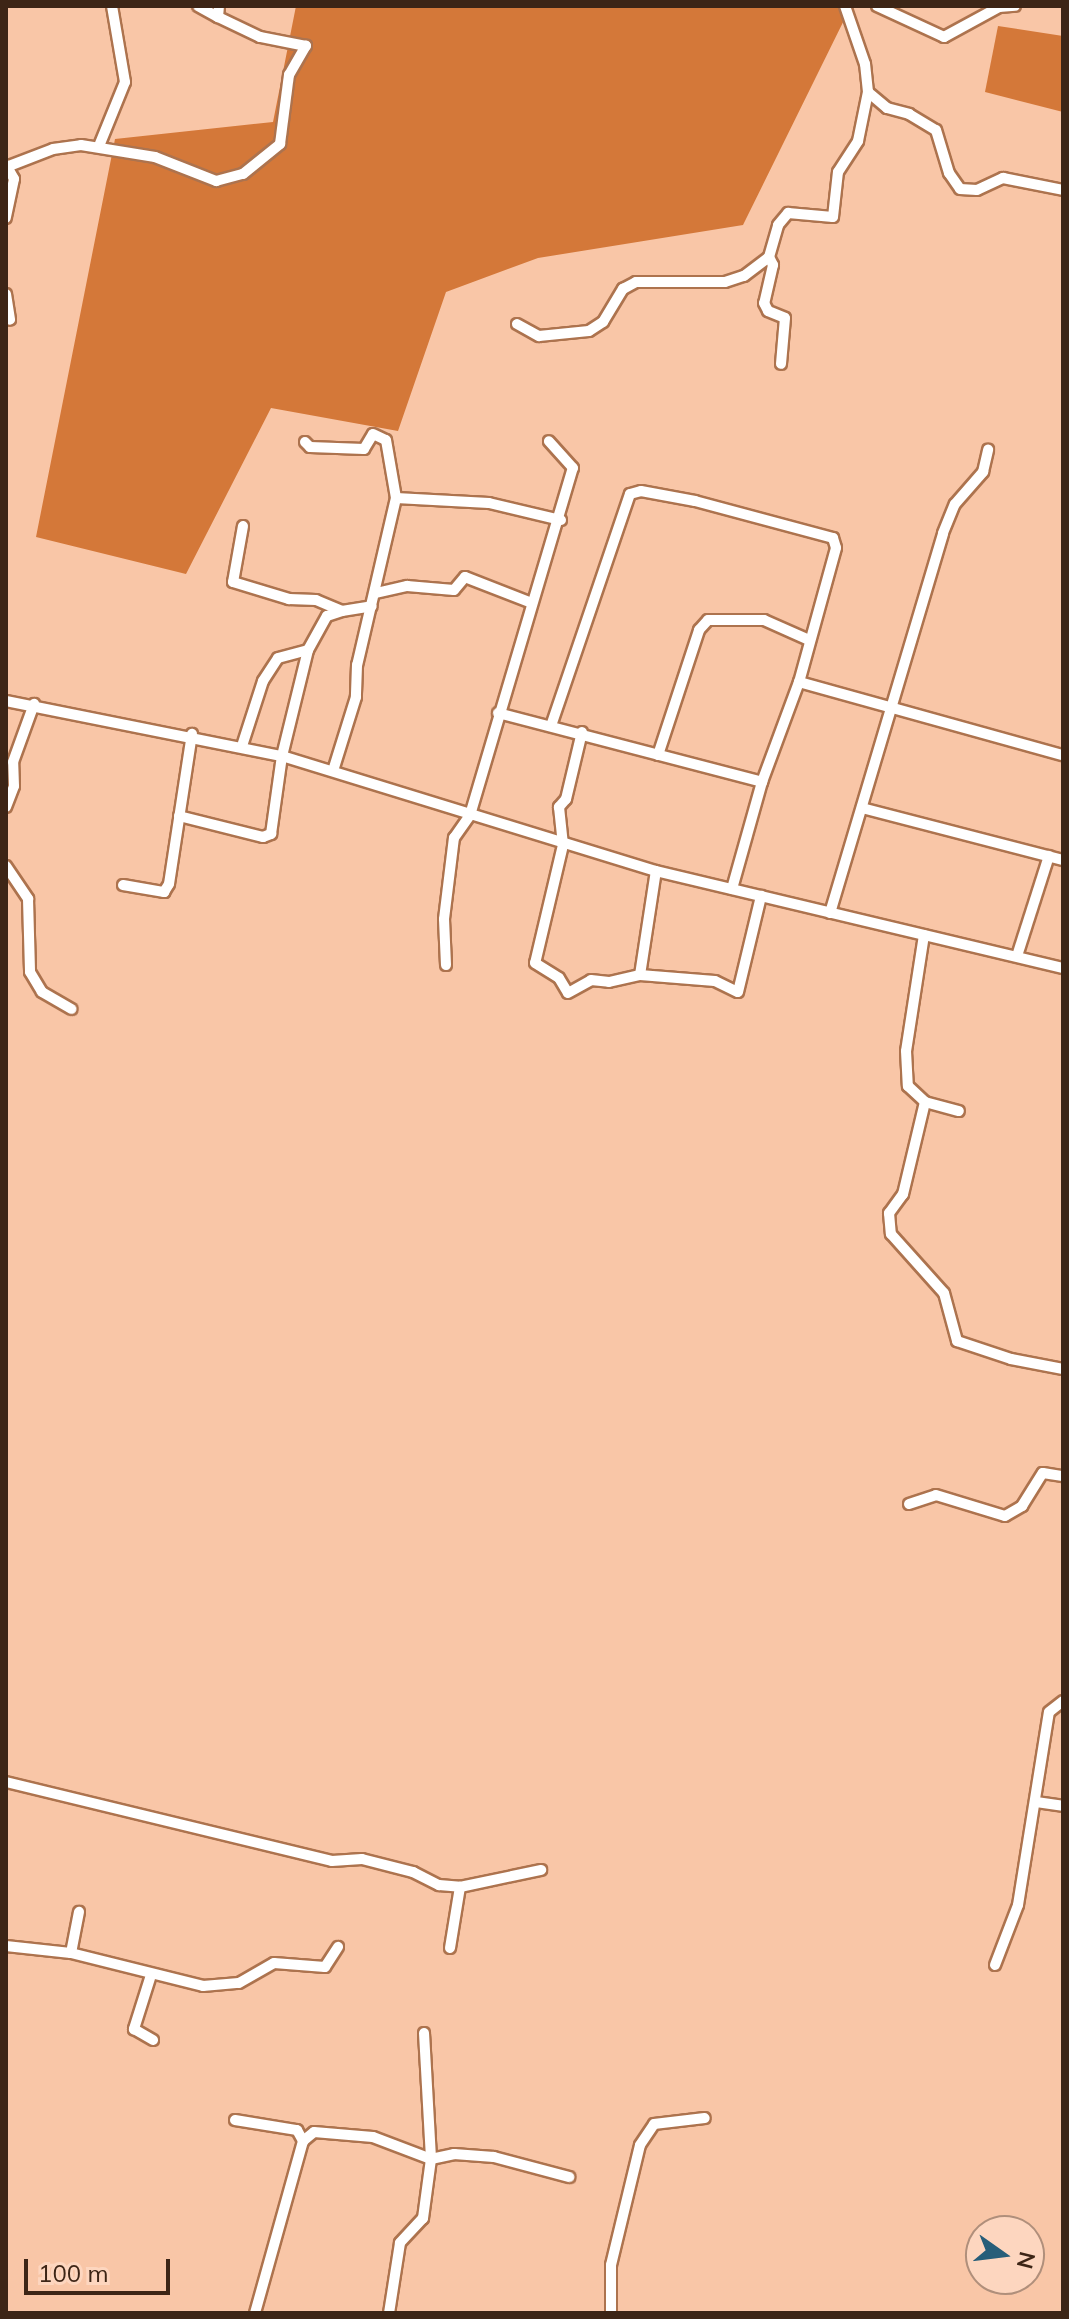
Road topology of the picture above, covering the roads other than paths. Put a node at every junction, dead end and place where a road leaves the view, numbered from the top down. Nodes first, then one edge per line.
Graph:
1 (112, 6) edge
2 (198, 6) edge
3 (845, 6) edge
4 (877, 6) edge
5 (1015, 6) edge
6 (218, 12) edge
7 (868, 92) junction
8 (99, 146) junction
9 (8, 166) edge
10 (1063, 190) edge
11 (6, 218) edge
12 (769, 257) junction
13 (6, 294) edge
14 (10, 320) dead end
15 (517, 324) dead end
16 (781, 364) dead end
17 (549, 441) dead end
18 (305, 442) dead end
19 (988, 450) dead end
20 (396, 498) junction
21 (561, 520) junction
22 (243, 526) dead end
23 (376, 593) junction
24 (532, 603) junction
25 (372, 606) junction
26 (342, 611) junction
27 (809, 640) junction
28 (308, 650) junction
29 (799, 682) junction
30 (6, 701) edge
31 (34, 704) junction
32 (892, 709) junction
33 (498, 713) junction
34 (552, 723) junction
35 (582, 732) junction
36 (192, 734) junction
37 (242, 746) junction
38 (658, 755) junction
39 (1063, 755) edge
40 (282, 756) junction
41 (333, 771) junction
42 (762, 782) junction
43 (6, 807) edge
44 (862, 808) junction
45 (470, 815) junction
46 (179, 816) junction
47 (563, 845) junction
48 (1049, 856) junction
49 (1063, 860) edge
50 (6, 866) edge
51 (656, 871) junction
52 (123, 885) dead end
53 (732, 889) junction
54 (761, 896) junction
55 (830, 913) junction
56 (924, 935) junction
57 (1017, 956) junction
58 (446, 965) dead end
59 (1063, 968) edge
60 (640, 975) junction
61 (71, 1009) dead end
62 (925, 1102) junction
63 (959, 1111) dead end
64 (1063, 1369) edge
65 (1063, 1476) edge
66 (909, 1504) dead end
67 (1063, 1701) edge
68 (6, 1782) edge
69 (1036, 1802) junction
70 (1063, 1806) edge
71 (541, 1870) dead end
72 (460, 1887) junction
73 (79, 1912) dead end
74 (6, 1946) edge
75 (338, 1947) dead end
76 (450, 1948) dead end
77 (71, 1953) junction
78 (995, 1965) dead end
79 (151, 1975) junction
80 (424, 2033) dead end
81 (153, 2040) dead end
82 (705, 2118) dead end
83 (235, 2120) dead end
84 (303, 2141) junction
85 (431, 2159) junction
86 (569, 2177) dead end
87 (255, 2313) edge
88 (389, 2313) edge
89 (611, 2313) edge

1 - 8 street
2 - 6 street
3 - 7 street
4 - 5 street
6 - 8 street
7 - 10 street
7 - 12 street
8 - 9 street
9 - 11 street
12 - 15 street
12 - 16 street
13 - 14 street
17 - 21 street
18 - 20 street
19 - 32 street
20 - 21 street
20 - 23 street
21 - 24 street
22 - 26 street
23 - 24 street
23 - 25 street
24 - 33 street
25 - 26 street
25 - 41 street
26 - 28 street
27 - 29 street
27 - 34 street
27 - 38 street
28 - 37 street
28 - 40 street
29 - 32 street
29 - 42 street
30 - 31 street
31 - 36 street
31 - 43 street
32 - 39 street
32 - 44 street
33 - 34 street
33 - 45 street
34 - 35 street
35 - 38 street
35 - 47 street
36 - 37 street
36 - 46 street
37 - 40 street
38 - 42 street
40 - 41 street
40 - 46 street
41 - 45 street
42 - 53 street
44 - 48 street
44 - 55 street
45 - 47 street
45 - 58 street
46 - 52 street
47 - 51 street
47 - 60 street
48 - 49 street
48 - 57 street
50 - 61 street
51 - 53 street
51 - 60 street
53 - 54 street
54 - 55 street
54 - 60 street
55 - 56 street
56 - 57 street
56 - 62 street
57 - 59 street
62 - 63 street
62 - 64 street
65 - 66 street
67 - 69 street
68 - 72 street
69 - 70 street
69 - 78 street
71 - 72 street
72 - 76 street
73 - 77 street
74 - 77 street
75 - 79 street
77 - 79 street
79 - 81 street
80 - 85 street
82 - 89 street
83 - 84 street
84 - 85 street
84 - 87 street
85 - 86 street
85 - 88 street

